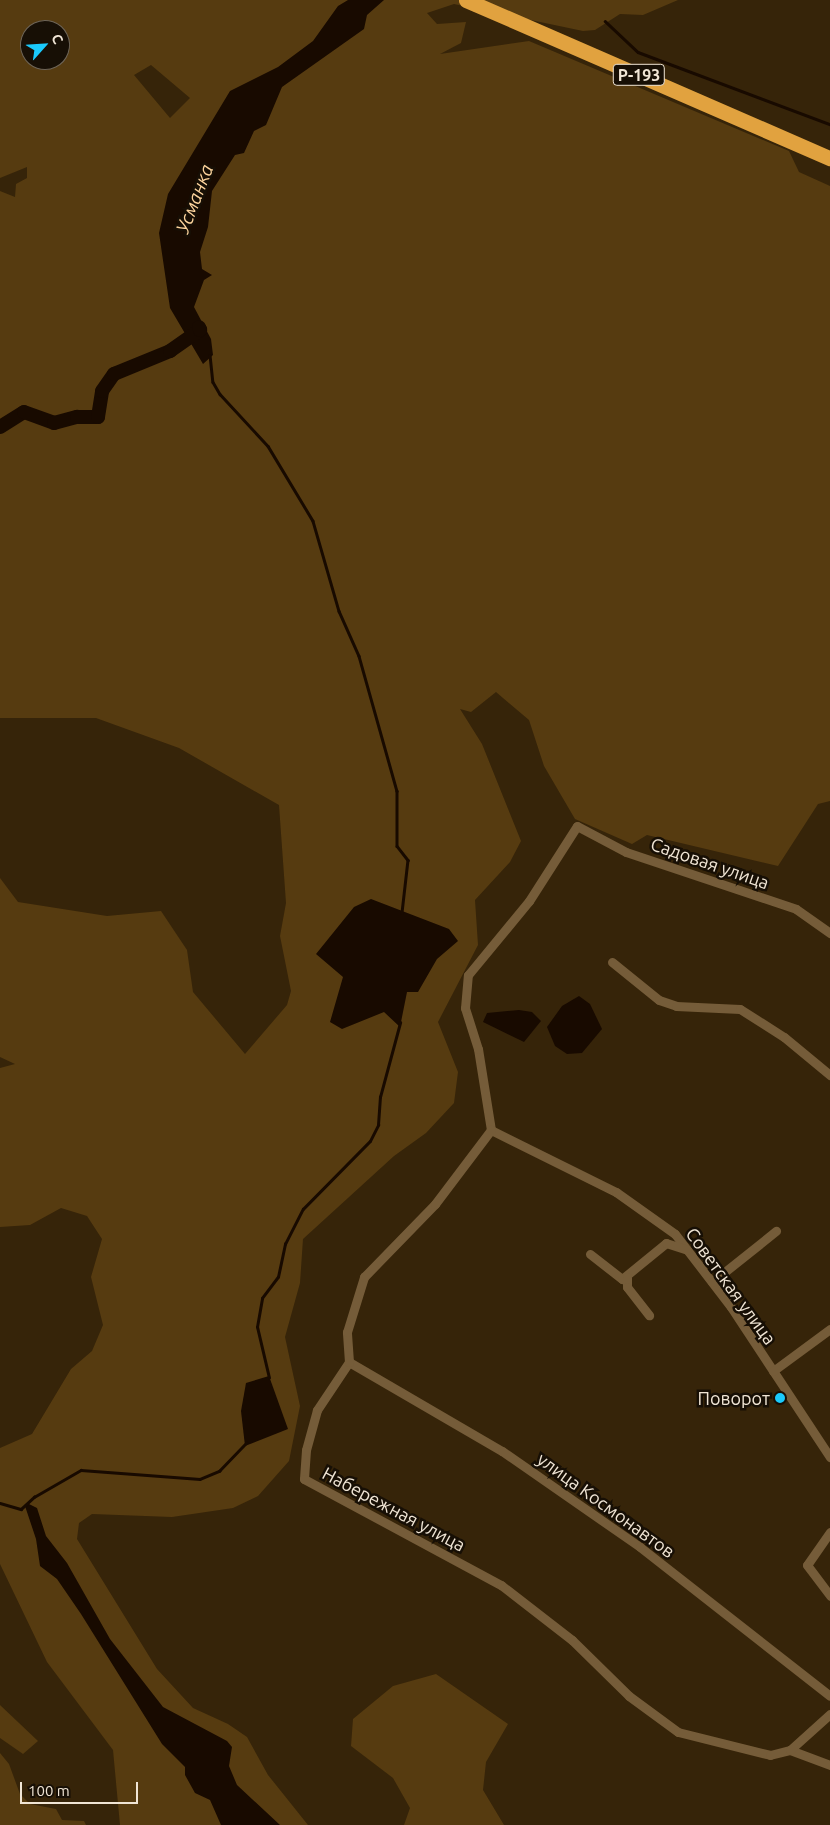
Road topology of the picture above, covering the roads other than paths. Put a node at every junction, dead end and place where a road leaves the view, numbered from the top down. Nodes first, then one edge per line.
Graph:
1 (466, 0) edge
2 (830, 158) edge
3 (830, 933) edge
4 (612, 962) dead end
5 (830, 1075) edge
6 (491, 1130) junction
7 (776, 1231) dead end
8 (688, 1250) junction
9 (590, 1254) dead end
10 (627, 1277) junction
11 (712, 1282) junction
12 (649, 1315) dead end
13 (830, 1329) edge
14 (349, 1362) junction
15 (773, 1372) junction
16 (830, 1457) edge
17 (830, 1532) edge
18 (830, 1596) edge
19 (830, 1696) edge
20 (830, 1714) edge
21 (790, 1750) junction
22 (830, 1766) edge

1 - 2 highway, Р-193
3 - 6 street, Садовая улица
4 - 5 street
6 - 8 street, Советская улица
6 - 14 street
7 - 11 street
8 - 10 street
8 - 11 street, Советская улица
9 - 10 street
10 - 12 street
11 - 15 street, Советская улица
13 - 15 street
14 - 19 street, улица Космонавтов
14 - 21 street, Набережная улица
15 - 16 street, Советская улица
17 - 18 street
20 - 21 street
21 - 22 street

